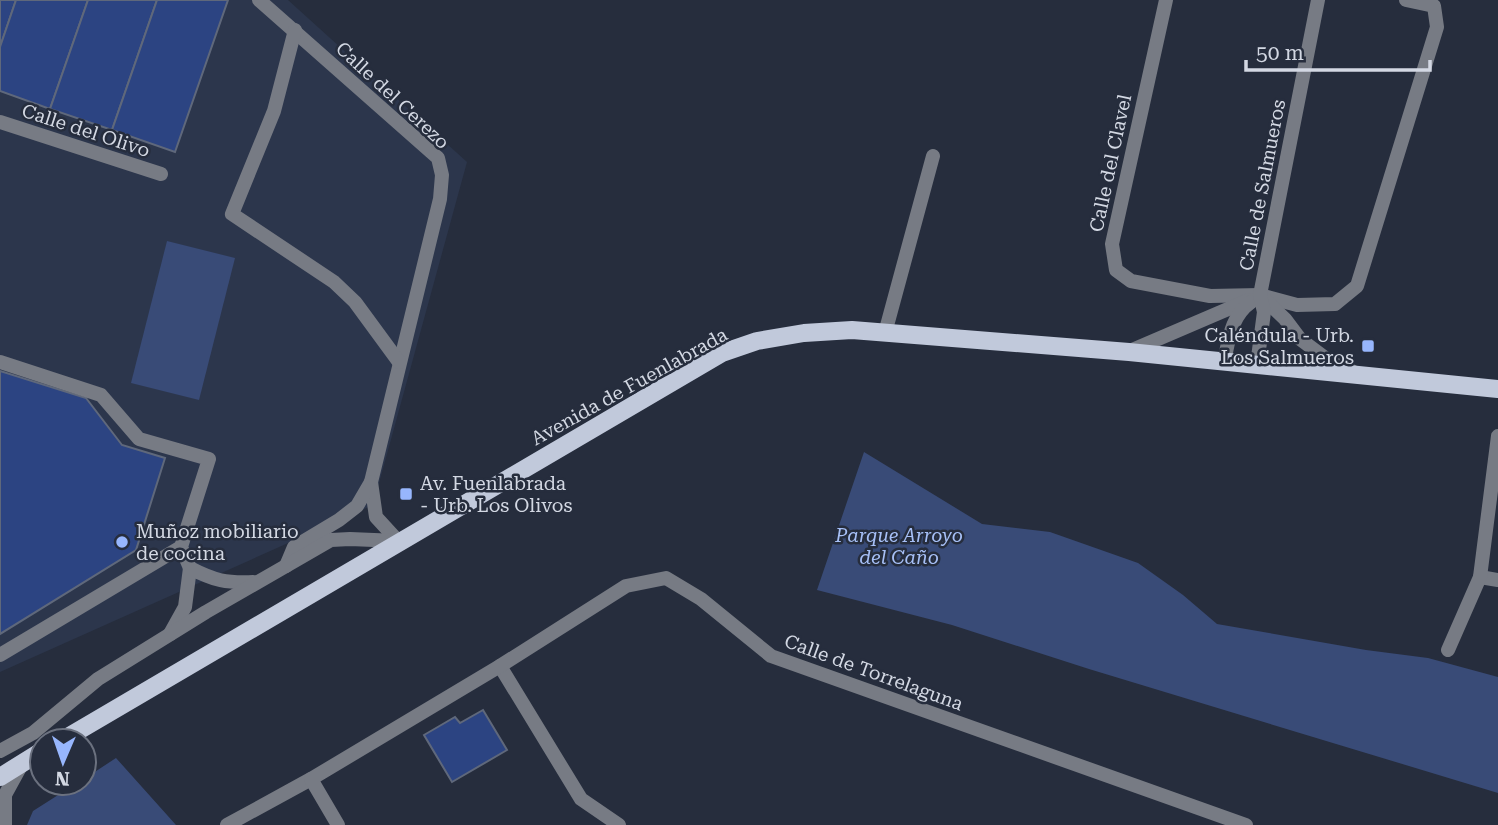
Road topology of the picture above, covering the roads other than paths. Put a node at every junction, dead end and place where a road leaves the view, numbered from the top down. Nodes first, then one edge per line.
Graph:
1 (259, 0) edge
2 (1166, 0) edge
3 (1318, 0) edge
4 (1406, 0) edge
5 (295, 30) junction
6 (0, 122) edge
7 (933, 156) dead end
8 (161, 174) dead end
9 (1260, 295) junction
10 (885, 332) junction
11 (1129, 352) junction
12 (0, 362) edge
13 (399, 362) junction
14 (1224, 362) junction
15 (1257, 365) junction
16 (1368, 378) junction
17 (1498, 389) edge
18 (1498, 436) edge
19 (371, 482) junction
20 (398, 541) junction
21 (181, 547) junction
22 (286, 566) junction
23 (190, 568) junction
24 (1480, 577) junction
25 (1498, 580) edge
26 (258, 582) junction
27 (170, 634) junction
28 (1448, 650) dead end
29 (0, 655) edge
30 (500, 666) junction
31 (85, 727) edge
32 (0, 751) edge
33 (28, 759) edge
34 (23, 762) junction
35 (0, 764) edge
36 (0, 777) edge
37 (311, 779) junction
38 (5, 825) edge
39 (227, 825) edge
40 (338, 825) edge
41 (619, 825) edge
42 (1246, 825) edge

1 - 5 street, Calle del Cerezo
2 - 9 street, Calle del Clavel
3 - 9 street, Calle de Salmueros
4 - 9 street, Calle del Clavel
5 - 13 street, Calle del Cerezo
5 - 13 street
6 - 8 street, Calle del Olivo
7 - 10 street
9 - 11 street, Calle de Salmueros
9 - 14 street, Calle de Salmueros
9 - 15 street, Calle de Salmueros
9 - 16 street, Calle de Salmueros
10 - 11 main road, Avenida de Fuenlabrada
10 - 20 main road, Avenida de Fuenlabrada
11 - 14 main road, Avenida de Fuenlabrada
12 - 21 street
13 - 19 street, Calle del Cerezo
14 - 15 main road, Avenida de Fuenlabrada
15 - 16 main road, Avenida de Fuenlabrada
16 - 17 main road, Avenida de Fuenlabrada
18 - 24 street
19 - 20 street, Calle del Cerezo
19 - 22 street
20 - 22 street
20 - 31 main road, Avenida de Fuenlabrada
21 - 23 street
21 - 29 street
22 - 26 street
23 - 26 street
23 - 27 street
24 - 25 street
24 - 28 street
26 - 27 street
27 - 32 street
30 - 37 street, Calle de Torrelaguna
30 - 41 street
30 - 42 street, Calle de Torrelaguna
33 - 34 main road
34 - 35 main road
34 - 36 main road
34 - 38 street
37 - 39 street, Calle de Torrelaguna
37 - 40 street

